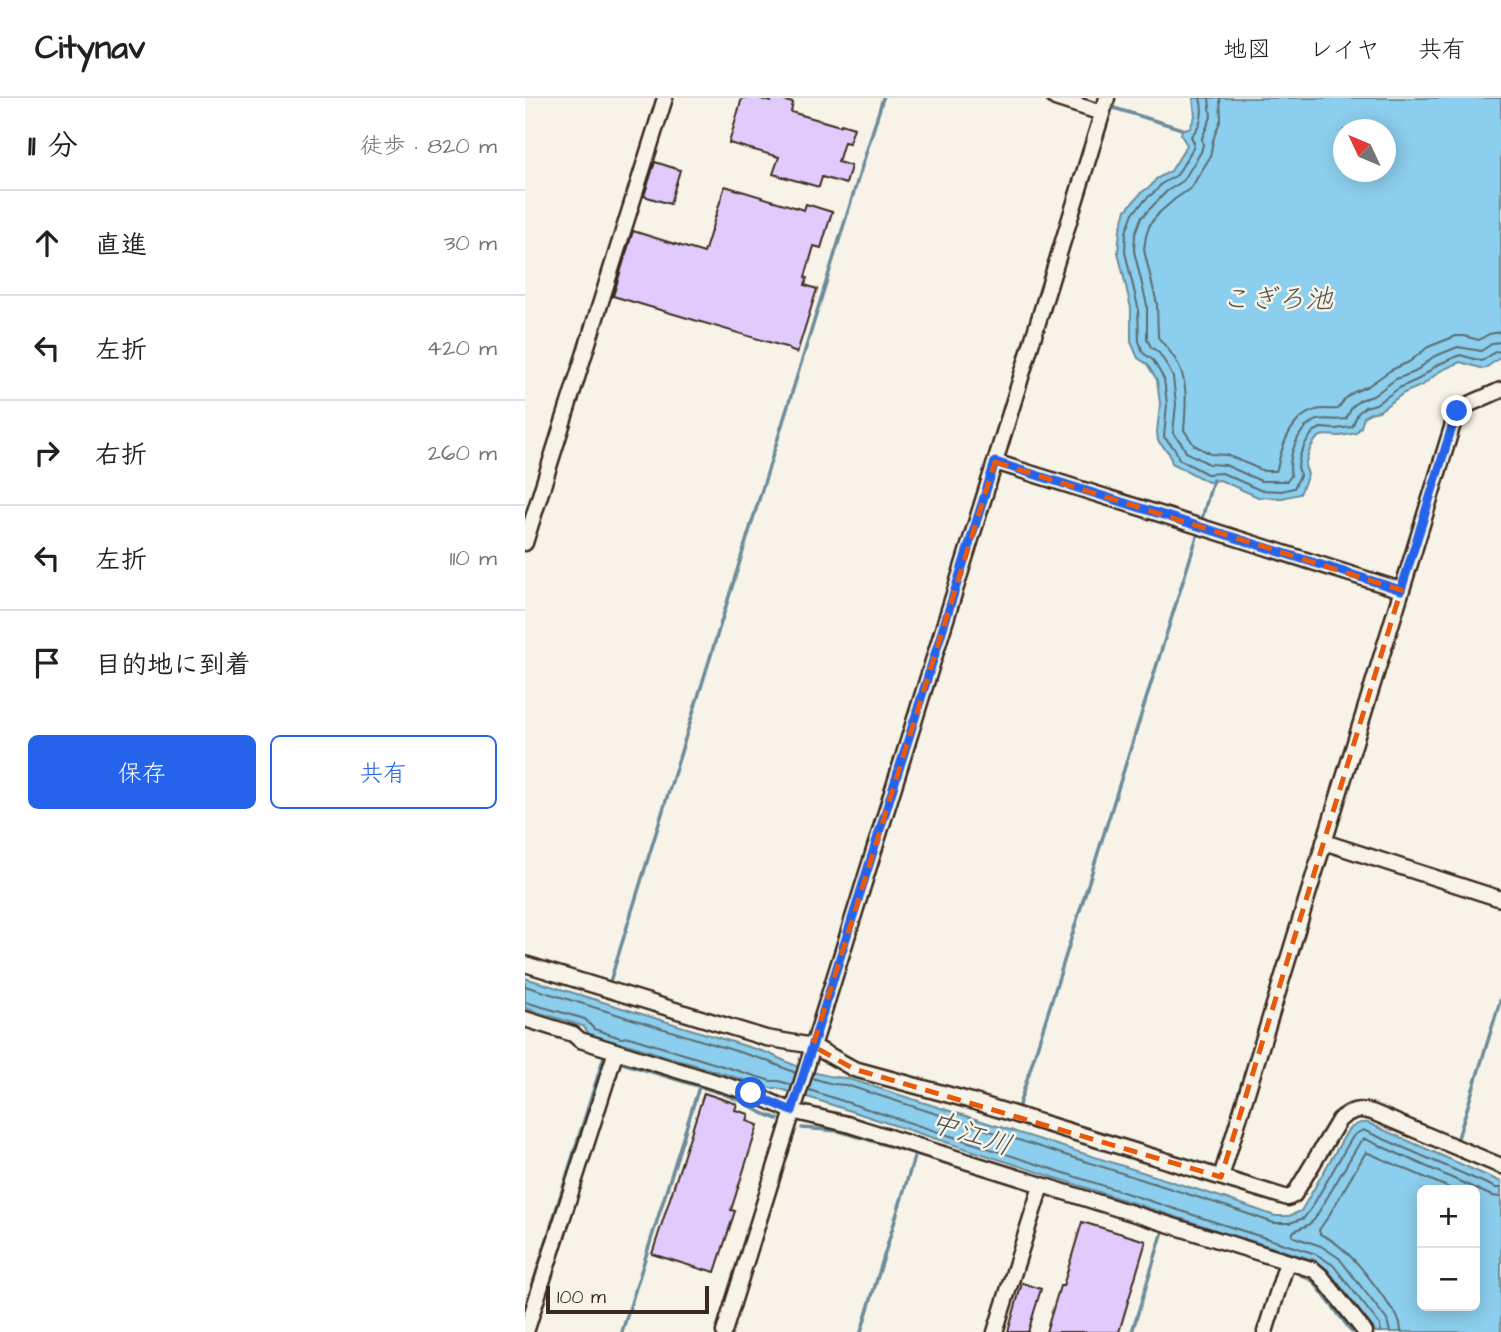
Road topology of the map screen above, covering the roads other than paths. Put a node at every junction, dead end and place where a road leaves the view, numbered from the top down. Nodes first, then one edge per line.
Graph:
1 (665, 98) edge
2 (1055, 98) edge
3 (1107, 98) edge
4 (1102, 113) junction
5 (1501, 390) edge
6 (995, 462) junction
7 (525, 543) edge
8 (1401, 590) junction
9 (1324, 842) junction
10 (1501, 899) edge
11 (525, 964) edge
12 (525, 1019) edge
13 (615, 1051) junction
14 (811, 1051) junction
15 (793, 1108) junction
16 (1501, 1166) edge
17 (1221, 1177) junction
18 (1041, 1186) junction
19 (1287, 1262) junction
20 (526, 1332) edge
21 (724, 1332) edge
22 (995, 1332) edge
23 (1265, 1332) edge
24 (1365, 1332) edge

1 - 7 street
2 - 4 street
3 - 4 street
4 - 6 street
5 - 8 street
6 - 8 street
6 - 14 street
8 - 9 street
9 - 10 street
9 - 17 street
11 - 14 street
12 - 13 street
13 - 15 street
13 - 20 street
14 - 15 street
14 - 17 street
15 - 18 street
15 - 21 street
16 - 17 street
18 - 19 street
18 - 22 street
19 - 23 street
19 - 24 street

